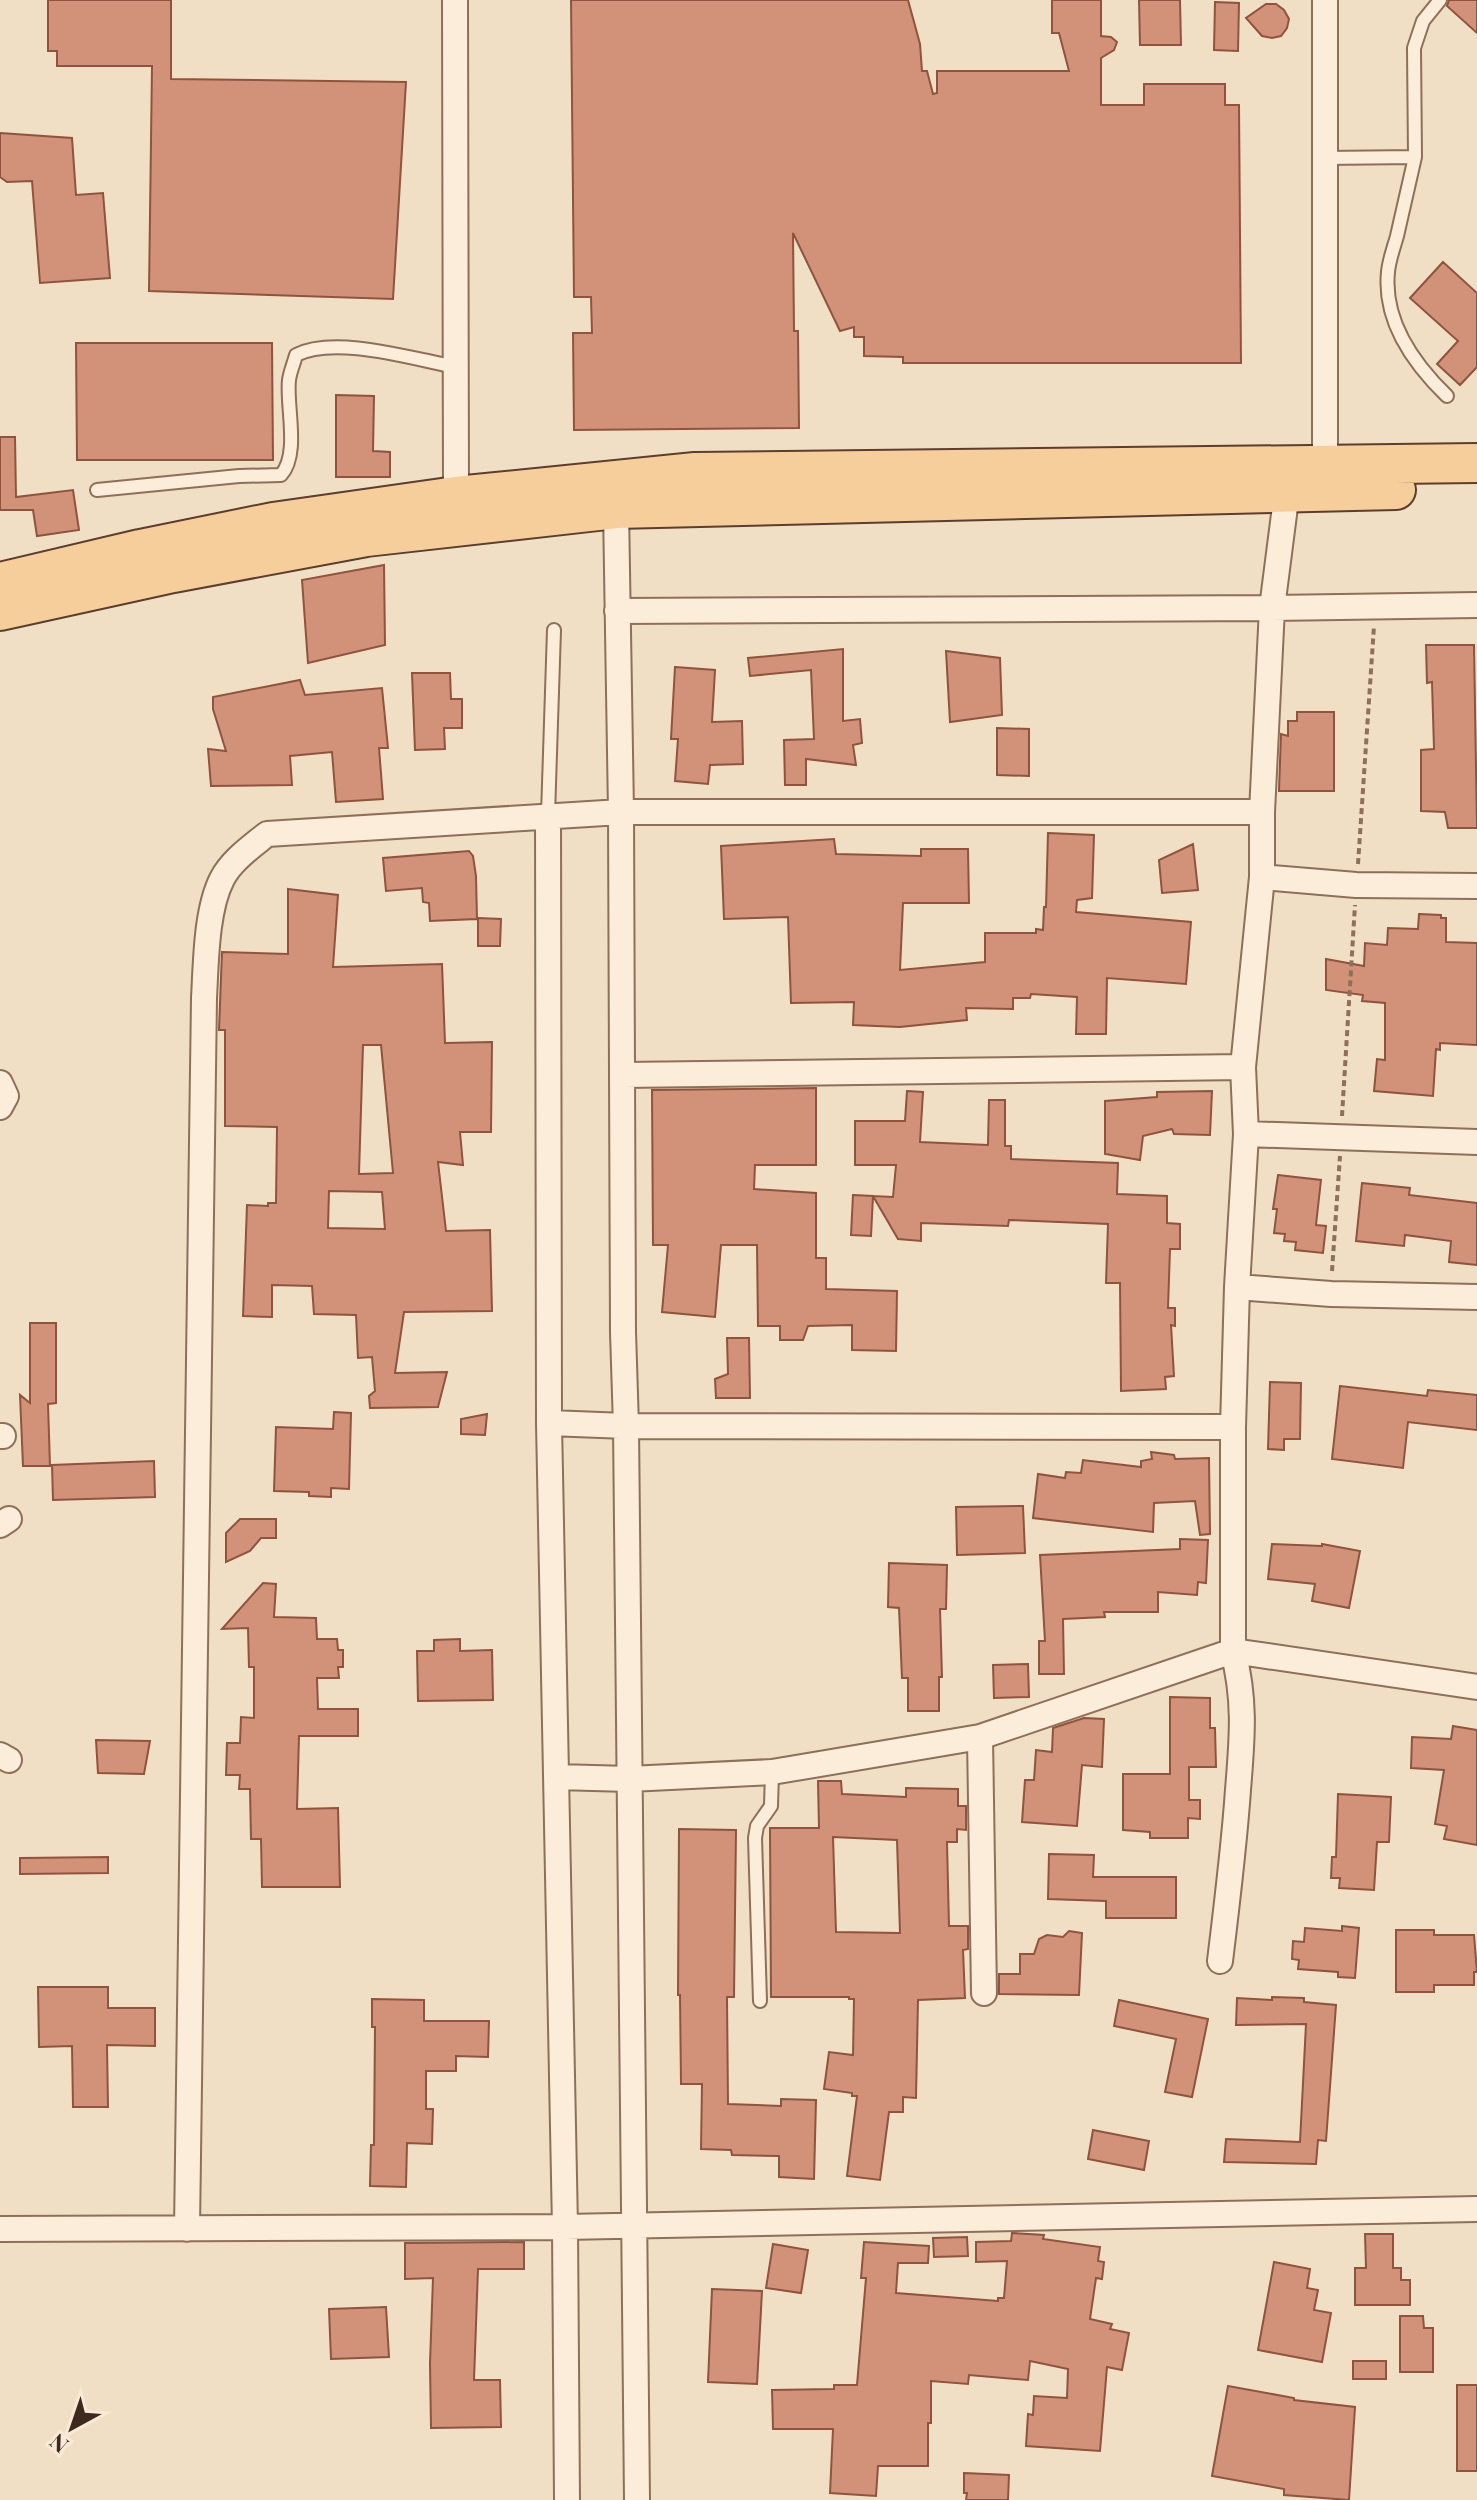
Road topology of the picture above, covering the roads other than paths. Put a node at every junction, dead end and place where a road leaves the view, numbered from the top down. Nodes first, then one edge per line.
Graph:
1 (455, 0) edge
2 (1325, 0) edge
3 (1440, 0) edge
4 (1415, 157) junction
5 (1324, 158) junction
6 (456, 367) junction
7 (1447, 396) dead end
8 (1477, 463) edge
9 (1325, 477) junction
10 (1477, 489) edge
11 (97, 490) dead end
12 (1287, 491) junction
13 (616, 509) junction
14 (459, 510) junction
15 (0, 582) edge
16 (1477, 605) edge
17 (1272, 608) junction
18 (0, 611) edge
19 (617, 611) junction
20 (554, 630) dead end
21 (621, 812) junction
22 (1262, 812) junction
23 (548, 815) junction
24 (1262, 877) junction
25 (1477, 886) edge
26 (1243, 1067) junction
27 (623, 1075) junction
28 (0, 1083) edge
29 (0, 1107) edge
30 (1246, 1134) junction
31 (1477, 1142) edge
32 (1237, 1287) junction
33 (1477, 1297) edge
34 (549, 1423) junction
35 (626, 1426) junction
36 (1233, 1427) junction
37 (1233, 1651) junction
38 (1477, 1687) edge
39 (980, 1737) junction
40 (772, 1772) junction
41 (557, 1777) junction
42 (629, 1779) junction
43 (1220, 1961) dead end
44 (984, 1993) dead end
45 (760, 2001) dead end
46 (1477, 2209) edge
47 (633, 2224) junction
48 (565, 2227) junction
49 (0, 2229) edge
50 (187, 2229) junction
51 (567, 2500) edge
52 (637, 2500) edge

1 - 6 street
2 - 5 street
3 - 4 lane
4 - 5 lane
4 - 7 lane
5 - 9 street
6 - 11 lane
6 - 14 street
8 - 9 main road
9 - 10 main road
9 - 12 main road
9 - 14 main road
12 - 13 main road
12 - 17 street
13 - 14 main road
13 - 19 street
14 - 15 main road
14 - 18 main road
16 - 17 street
17 - 19 street
17 - 22 street
19 - 21 street
20 - 23 lane
21 - 22 street
21 - 23 street
21 - 27 street
22 - 24 street
23 - 34 street
23 - 50 street
24 - 25 street
24 - 26 street
26 - 27 street
26 - 30 street
27 - 35 street
28 - 29 street
30 - 31 street
30 - 32 street
32 - 33 street
32 - 36 street
34 - 35 street
34 - 41 street
35 - 36 street
35 - 42 street
36 - 37 street
37 - 38 street
37 - 39 street
37 - 43 street
39 - 40 street
39 - 44 street
40 - 42 street
40 - 45 lane
41 - 42 street
41 - 48 street
42 - 47 street
46 - 47 street
47 - 48 street
47 - 52 street
48 - 50 street
48 - 51 street
49 - 50 street

